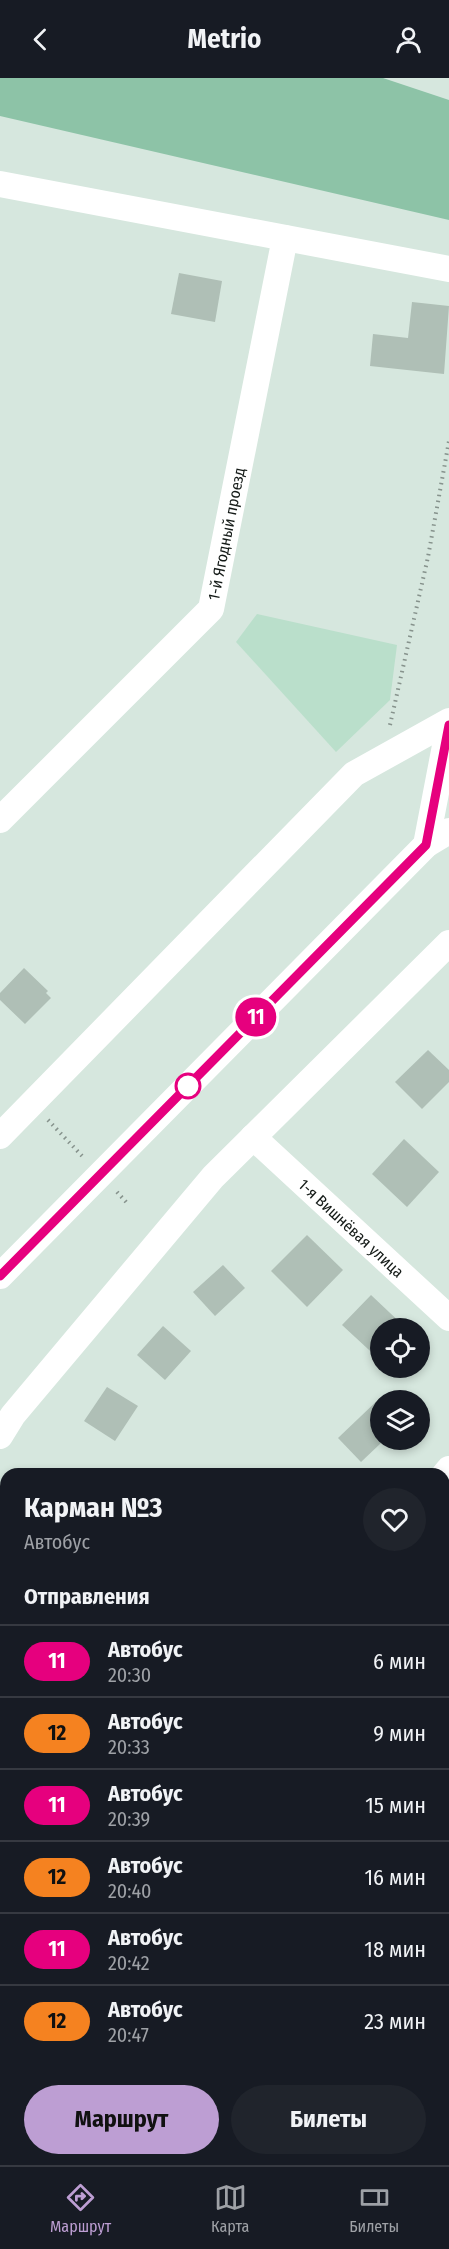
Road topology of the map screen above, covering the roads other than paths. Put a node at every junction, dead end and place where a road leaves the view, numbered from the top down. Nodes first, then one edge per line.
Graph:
1 (0, 184) edge
2 (285, 238) junction
3 (449, 269) edge
4 (449, 723) edge
5 (0, 820) edge
6 (449, 831) edge
7 (426, 845) junction
8 (449, 944) edge
9 (0, 1136) edge
10 (253, 1137) junction
11 (0, 1276) edge
12 (449, 1318) edge
13 (0, 1436) edge

1 - 2 street
2 - 3 street
2 - 5 street, 1-й Ягодный проезд
4 - 7 street
4 - 9 street
6 - 7 street
7 - 11 street
8 - 10 street
10 - 12 street, 1-я Вишнёвая улица
10 - 13 street

